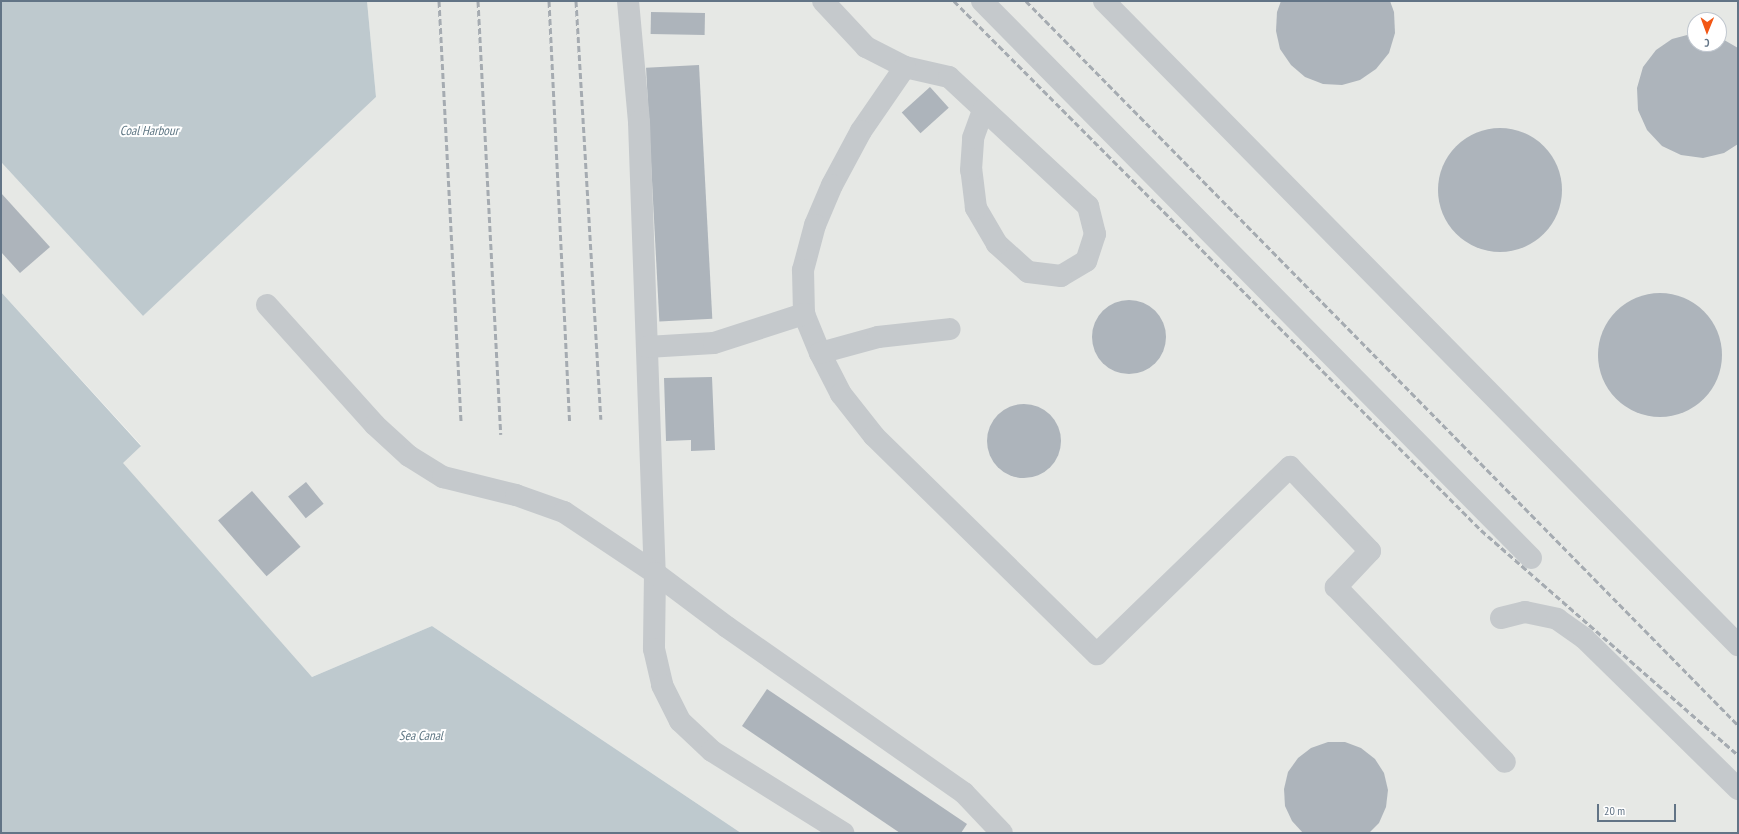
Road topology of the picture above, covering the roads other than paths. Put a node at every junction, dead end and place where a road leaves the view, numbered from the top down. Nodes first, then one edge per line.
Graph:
1 (628, 1) edge
2 (823, 1) edge
3 (982, 1) edge
4 (1104, 1) edge
5 (905, 67) junction
6 (984, 110) junction
7 (267, 305) dead end
8 (804, 314) junction
9 (950, 329) dead end
10 (647, 347) junction
11 (820, 353) junction
12 (1531, 558) dead end
13 (655, 573) junction
14 (1501, 618) dead end
15 (1738, 645) edge
16 (1505, 762) dead end
17 (1738, 789) edge
18 (843, 833) edge
19 (1002, 833) edge

1 - 10 lane
2 - 5 lane
3 - 12 lane
4 - 15 lane
5 - 6 lane
5 - 8 lane
6 - 6 lane
7 - 13 lane
8 - 10 lane
8 - 11 lane
9 - 11 lane
10 - 13 lane
11 - 16 lane
13 - 18 lane
13 - 19 lane
14 - 17 lane

